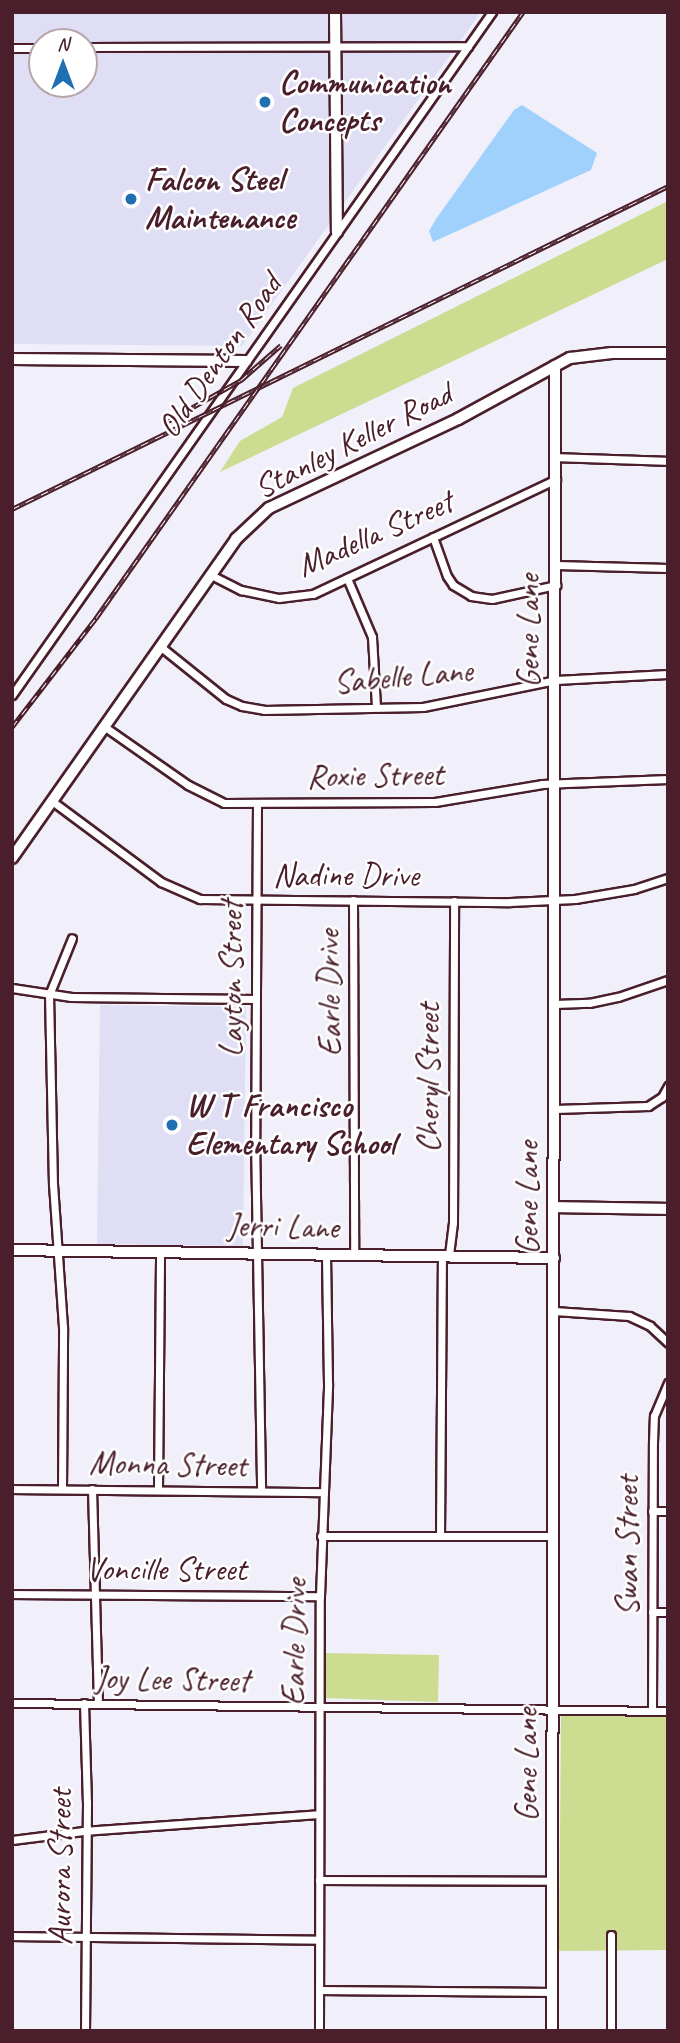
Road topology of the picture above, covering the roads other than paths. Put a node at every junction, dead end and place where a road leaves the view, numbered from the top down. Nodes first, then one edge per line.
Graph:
1 (335, 12) edge
2 (492, 12) edge
3 (335, 46) junction
4 (468, 46) junction
5 (98, 47) edge
6 (337, 232) junction
7 (668, 353) edge
8 (12, 359) edge
9 (246, 361) junction
10 (555, 366) junction
11 (556, 457) junction
12 (668, 461) edge
13 (556, 479) junction
14 (433, 537) junction
15 (556, 565) junction
16 (668, 568) edge
17 (211, 575) junction
18 (347, 578) junction
19 (556, 585) junction
20 (161, 648) junction
21 (668, 674) edge
22 (556, 680) junction
23 (12, 695) edge
24 (376, 707) junction
25 (105, 727) junction
26 (668, 779) edge
27 (555, 784) junction
28 (52, 802) junction
29 (257, 803) junction
30 (12, 858) edge
31 (668, 878) edge
32 (353, 900) junction
33 (555, 900) junction
34 (257, 901) junction
35 (454, 901) junction
36 (72, 937) dead end
37 (668, 979) edge
38 (12, 988) edge
39 (49, 995) junction
40 (256, 999) junction
41 (555, 1004) junction
42 (668, 1086) edge
43 (555, 1109) junction
44 (554, 1207) junction
45 (668, 1209) edge
46 (12, 1250) edge
47 (57, 1252) junction
48 (160, 1252) junction
49 (258, 1254) junction
50 (326, 1254) junction
51 (355, 1254) junction
52 (446, 1255) junction
53 (554, 1258) junction
54 (554, 1311) junction
55 (668, 1343) edge
56 (668, 1383) edge
57 (12, 1489) edge
58 (62, 1489) junction
59 (92, 1489) junction
60 (158, 1489) junction
61 (261, 1491) junction
62 (324, 1492) junction
63 (652, 1511) junction
64 (668, 1511) edge
65 (321, 1536) junction
66 (440, 1536) junction
67 (554, 1536) junction
68 (12, 1594) edge
69 (96, 1595) junction
70 (320, 1596) junction
71 (652, 1612) junction
72 (668, 1612) edge
73 (12, 1703) edge
74 (84, 1703) junction
75 (98, 1703) junction
76 (319, 1706) junction
77 (652, 1711) junction
78 (668, 1711) edge
79 (553, 1712) junction
80 (318, 1814) junction
81 (86, 1831) junction
82 (12, 1840) edge
83 (319, 1880) junction
84 (553, 1881) junction
85 (611, 1935) dead end
86 (12, 1936) edge
87 (85, 1937) junction
88 (320, 1940) junction
89 (320, 1990) junction
90 (552, 1992) junction
91 (85, 2031) edge
92 (319, 2031) edge
93 (552, 2031) edge
94 (611, 2031) edge

1 - 3 street
2 - 4 street, Old Denton Road
3 - 4 street
3 - 5 street
3 - 6 street
4 - 6 street, Old Denton Road
6 - 9 street, Old Denton Road
7 - 10 street, Stanley Keller Road
8 - 9 street
9 - 23 street, Old Denton Road
10 - 11 street, Gene Lane
10 - 17 street, Stanley Keller Road
11 - 12 street
11 - 13 street, Gene Lane
13 - 14 street, Madella Street
13 - 15 street, Gene Lane
14 - 18 street, Madella Street
14 - 19 street
15 - 16 street
15 - 19 street, Gene Lane
17 - 18 street, Madella Street
17 - 20 street, Stanley Keller Road
18 - 24 street
19 - 22 street, Gene Lane
20 - 24 street, Sabelle Lane
20 - 25 street, Stanley Keller Road
21 - 22 street, Sabelle Lane
22 - 24 street, Sabelle Lane
22 - 27 street, Gene Lane
25 - 28 street, Stanley Keller Road
25 - 29 street, Roxie Street
26 - 27 street, Roxie Street
27 - 29 street, Roxie Street
27 - 33 street, Gene Lane
28 - 30 street, Stanley Keller Road
28 - 34 street, Nadine Drive
29 - 34 street, Layton Street
31 - 33 street, Nadine Drive
32 - 34 street, Nadine Drive
32 - 35 street, Nadine Drive
32 - 51 street, Earle Drive
33 - 35 street, Nadine Drive
33 - 41 street, Gene Lane
34 - 40 street, Layton Street
35 - 52 street, Cheryl Street
36 - 39 street
37 - 41 street
38 - 39 street
39 - 40 street
39 - 47 street
40 - 49 street, Layton Street
41 - 43 street, Gene Lane
42 - 43 street
43 - 44 street, Gene Lane
44 - 45 street
44 - 53 street, Gene Lane
46 - 47 street, Jerri Lane
47 - 48 street, Jerri Lane
47 - 58 street
48 - 49 street, Jerri Lane
48 - 60 street
49 - 50 street, Jerri Lane
49 - 61 street, Layton Street
50 - 51 street, Jerri Lane
50 - 62 street, Earle Drive
51 - 52 street, Jerri Lane
52 - 53 street, Jerri Lane
52 - 66 street, Cheryl Street
53 - 54 street, Gene Lane
54 - 55 street
54 - 67 street, Gene Lane
56 - 63 street, Swan Street
57 - 58 street, Monna Street
58 - 59 street, Monna Street
59 - 60 street, Monna Street
59 - 69 street
60 - 61 street, Monna Street
61 - 62 street, Monna Street
62 - 65 street, Earle Drive
63 - 64 street
63 - 71 street, Swan Street
65 - 66 street
65 - 70 street, Earle Drive
66 - 67 street
67 - 79 street, Gene Lane
68 - 69 street, Voncille Street
69 - 70 street, Voncille Street
69 - 75 street
70 - 76 street, Earle Drive
71 - 72 street
71 - 77 street, Swan Street
73 - 74 street, Joy Lee Street
74 - 75 street, Joy Lee Street
74 - 81 street, Aurora Street
75 - 76 street, Joy Lee Street
76 - 79 street, Joy Lee Street
76 - 80 street, Earle Drive
77 - 78 street, Joy Lee Street
77 - 79 street, Joy Lee Street
79 - 84 street, Gene Lane
80 - 81 street
80 - 83 street, Earle Drive
81 - 82 street
81 - 87 street, Aurora Street
83 - 84 street
83 - 88 street, Earle Drive
84 - 90 street, Gene Lane
85 - 94 street
86 - 87 street
87 - 88 street
87 - 91 street, Aurora Street
88 - 89 street, Earle Drive
89 - 90 street
89 - 92 street, Earle Drive
90 - 93 street, Gene Lane

